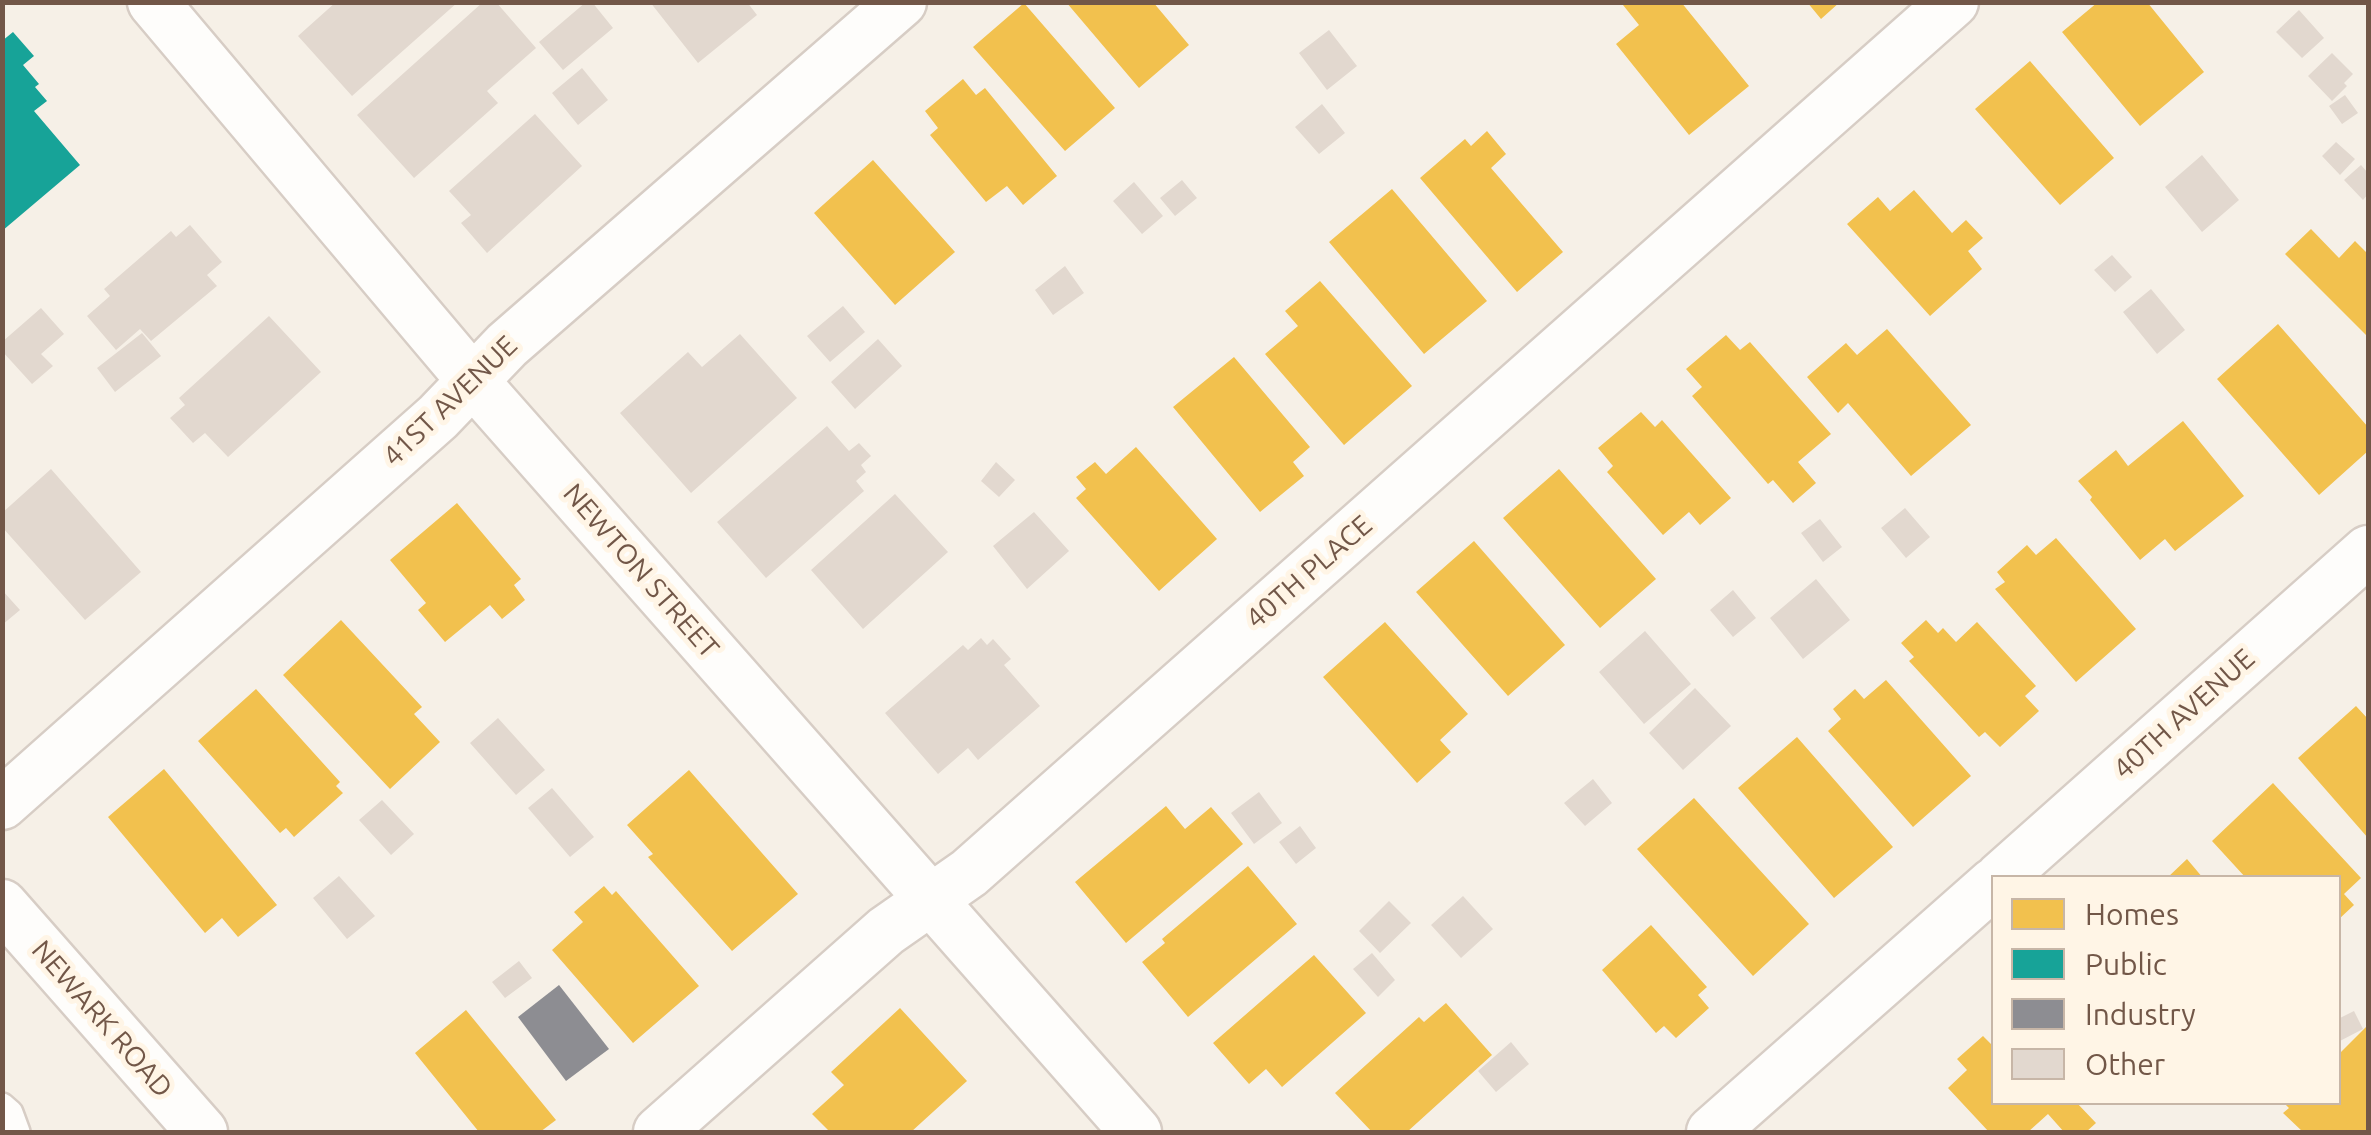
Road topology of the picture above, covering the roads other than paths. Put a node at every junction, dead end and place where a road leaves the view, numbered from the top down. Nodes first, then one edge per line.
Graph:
1 (152, 2) edge
2 (901, 2) edge
3 (1952, 2) edge
4 (473, 381) junction
5 (2368, 551) edge
6 (2, 804) edge
7 (2003, 875) edge
8 (1991, 886) edge
9 (930, 901) junction
10 (2, 905) edge
11 (2, 1106) edge
12 (16, 1132) edge
13 (202, 1132) edge
14 (659, 1132) edge
15 (1136, 1132) edge
16 (1712, 1132) edge

1 - 4 street, NEWTON STREET
2 - 4 street, 41ST AVENUE
3 - 9 street, 40TH PLACE
4 - 6 street, 41ST AVENUE
4 - 9 street, NEWTON STREET
5 - 7 street, 40TH AVENUE
8 - 16 street
9 - 14 street, 40TH PLACE
9 - 15 street, NEWTON STREET
10 - 13 street, NEWARK ROAD
11 - 12 lane

